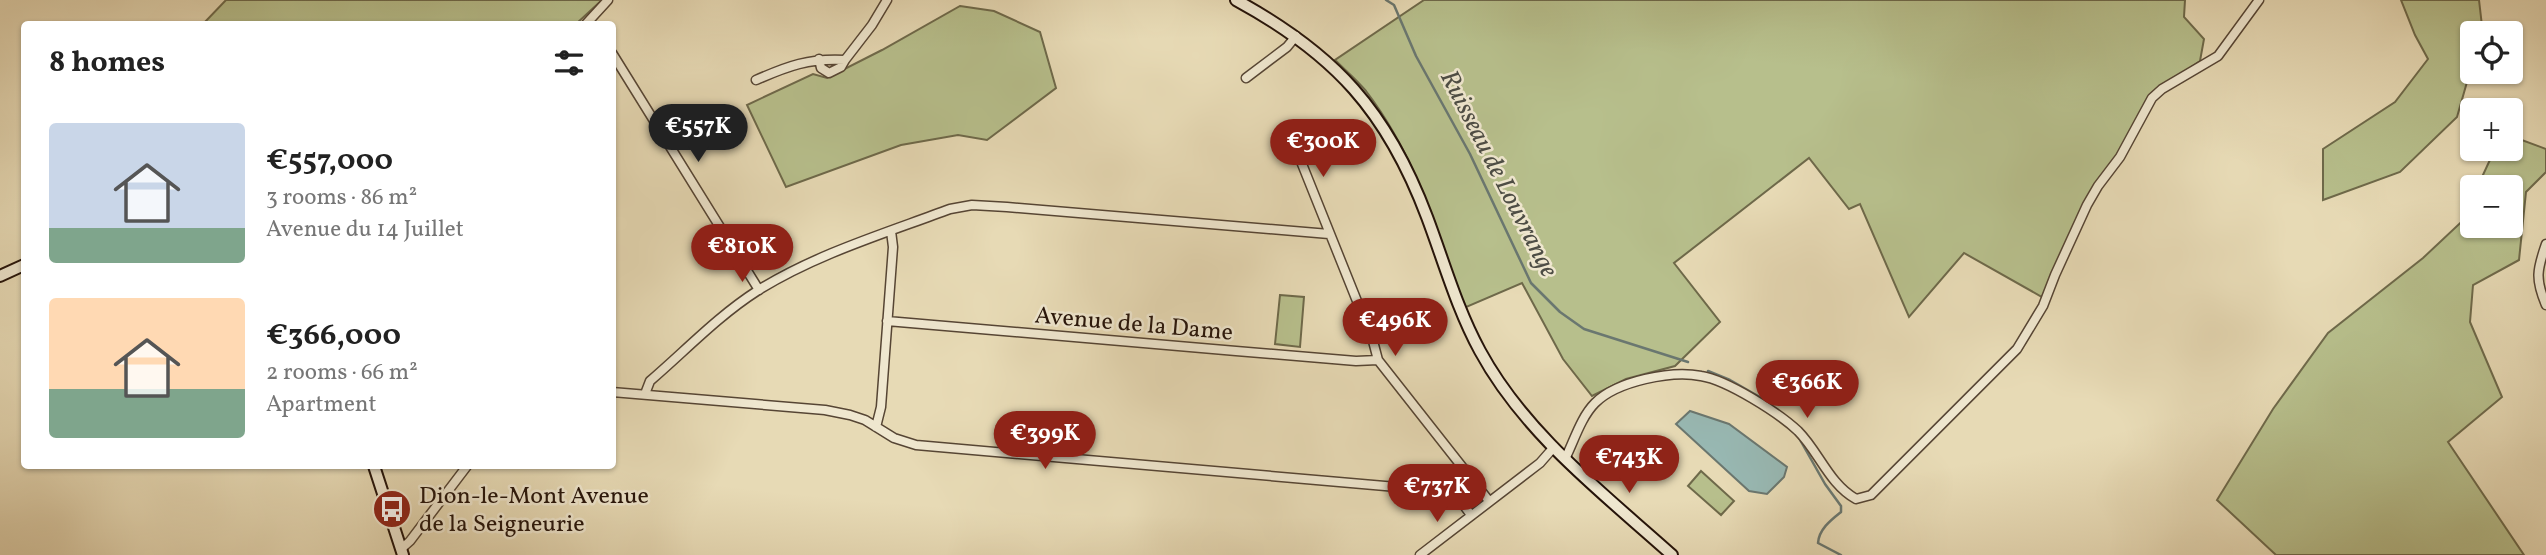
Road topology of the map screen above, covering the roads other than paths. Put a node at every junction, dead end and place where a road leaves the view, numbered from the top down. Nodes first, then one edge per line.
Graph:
1 (608, 0) edge
2 (887, 0) edge
3 (1236, 0) edge
4 (2259, 0) edge
5 (591, 21) edge
6 (1296, 36) junction
7 (616, 59) edge
8 (819, 59) junction
9 (845, 60) junction
10 (1246, 78) dead end
11 (756, 80) dead end
12 (1290, 134) dead end
13 (891, 231) junction
14 (1329, 234) junction
15 (2546, 244) edge
16 (21, 266) edge
17 (0, 275) edge
18 (759, 290) junction
19 (2546, 305) edge
20 (887, 321) junction
21 (1378, 360) junction
22 (616, 392) edge
23 (645, 394) junction
24 (876, 427) junction
25 (1554, 447) junction
26 (1565, 458) junction
27 (375, 469) edge
28 (465, 469) edge
29 (1470, 479) junction
30 (1454, 492) junction
31 (1489, 501) junction
32 (1471, 515) junction
33 (402, 552) edge
34 (1420, 555) edge
35 (1672, 555) edge

1 - 5 street
2 - 9 street
3 - 6 street
4 - 26 street
6 - 10 street
6 - 25 street
7 - 18 street
8 - 9 street
8 - 9 street
8 - 11 street
12 - 14 street
13 - 14 street
13 - 18 street
13 - 20 street
14 - 21 street
15 - 19 street
16 - 17 street
18 - 23 street
20 - 21 street, Avenue de la Dame
20 - 24 street
21 - 29 street
22 - 23 street
23 - 24 street
24 - 30 street
25 - 26 street
25 - 31 street
26 - 35 street
27 - 33 street
28 - 33 street
29 - 30 street
29 - 31 street
30 - 32 street
31 - 32 street
32 - 34 street

